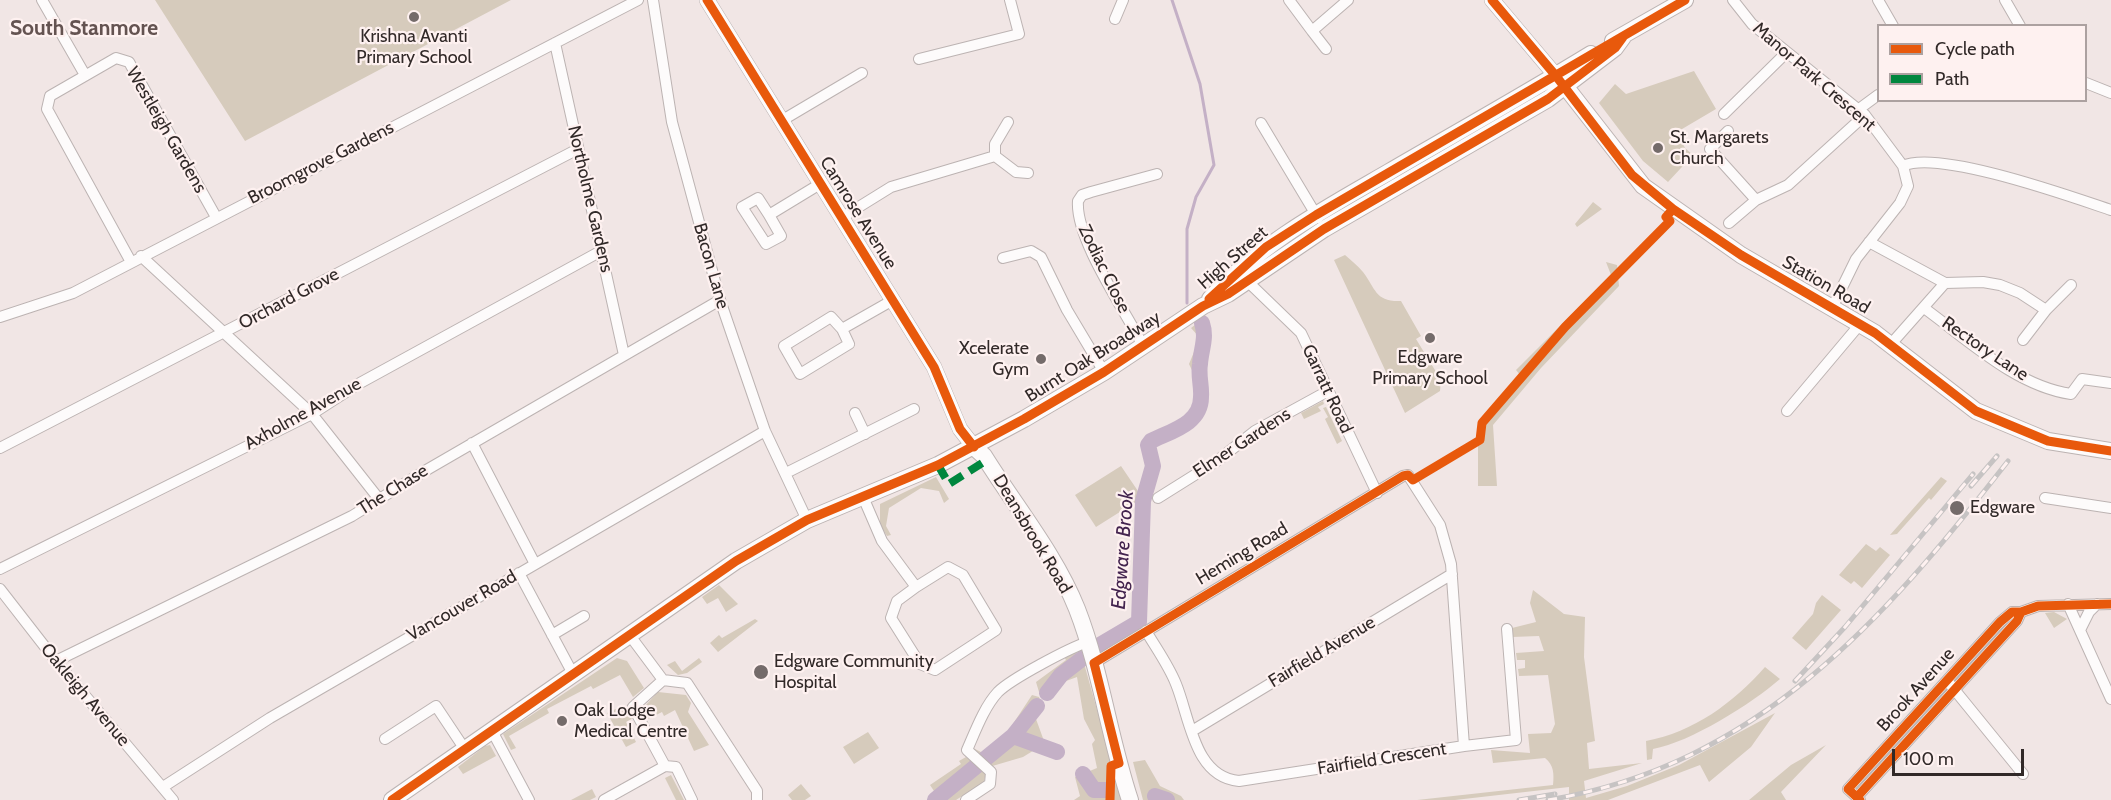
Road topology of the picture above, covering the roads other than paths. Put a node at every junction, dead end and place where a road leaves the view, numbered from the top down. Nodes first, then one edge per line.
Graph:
1 (42, 0) edge
2 (638, 0) edge
3 (653, 0) edge
4 (1010, 0) edge
5 (1123, 0) edge
6 (1289, 0) edge
7 (1348, 0) edge
8 (1492, 0) edge
9 (1733, 0) edge
10 (1878, 0) edge
11 (2005, 0) edge
12 (1680, 1) edge
13 (715, 4) edge
14 (1115, 20) dead end
15 (1892, 24) edge
16 (2019, 24) edge
17 (1312, 31) junction
18 (555, 43) junction
19 (1326, 49) dead end
20 (1786, 53) junction
21 (919, 59) dead end
22 (862, 73) dead end
23 (85, 75) junction
24 (1560, 81) junction
25 (2087, 84) edge
26 (2111, 93) edge
27 (1877, 95) edge
28 (1862, 112) junction
29 (1724, 114) dead end
30 (781, 121) junction
31 (1008, 122) dead end
32 (1261, 123) dead end
33 (1728, 131) dead end
34 (578, 149) junction
35 (995, 156) junction
36 (1904, 166) junction
37 (1028, 173) dead end
38 (1157, 174) dead end
39 (820, 184) junction
40 (1756, 200) junction
41 (2111, 210) edge
42 (769, 215) dead end
43 (216, 218) junction
44 (841, 218) junction
45 (1320, 222) junction
46 (1729, 223) dead end
47 (1869, 242) junction
48 (602, 251) junction
49 (141, 256) junction
50 (1003, 258) dead end
51 (131, 262) junction
52 (1242, 276) junction
53 (1945, 283) junction
54 (2071, 285) dead end
55 (720, 300) junction
56 (893, 300) junction
57 (1203, 306) joint
58 (1832, 308) junction
59 (1924, 308) junction
60 (2046, 310) junction
61 (0, 317) edge
62 (1861, 323) junction
63 (842, 329) junction
64 (224, 333) junction
65 (2023, 340) dead end
66 (1891, 344) junction
67 (1143, 346) junction
68 (624, 355) junction
69 (1104, 372) junction
70 (2111, 383) edge
71 (1328, 391) junction
72 (914, 409) dead end
73 (1787, 411) dead end
74 (855, 413) dead end
75 (312, 414) junction
76 (765, 430) junction
77 (865, 434) junction
78 (472, 443) junction
79 (974, 447) junction
80 (0, 448) edge
81 (2111, 451) edge
82 (786, 474) junction
83 (1408, 475) joint
84 (1377, 492) junction
85 (863, 497) junction
86 (379, 498) junction
87 (1158, 498) dead end
88 (2045, 498) dead end
89 (2111, 508) edge
90 (807, 520) junction
91 (535, 564) junction
92 (0, 569) edge
93 (519, 573) junction
94 (1452, 574) junction
95 (916, 587) junction
96 (0, 589) edge
97 (2067, 604) junction
98 (2097, 604) junction
99 (2111, 604) edge
100 (584, 616) dead end
101 (1507, 630) dead end
102 (2080, 630) junction
103 (1146, 631) junction
104 (628, 633) junction
105 (552, 635) junction
106 (1088, 642) junction
107 (56, 662) junction
108 (1094, 663) junction
109 (572, 672) junction
110 (663, 680) junction
111 (1950, 685) junction
112 (2111, 699) edge
113 (491, 729) junction
114 (1192, 730) junction
115 (385, 739) dead end
116 (1464, 746) junction
117 (464, 748) junction
118 (665, 766) junction
119 (2023, 774) dead end
120 (163, 787) junction
121 (1858, 799) edge
122 (173, 800) edge
123 (392, 800) edge
124 (529, 800) edge
125 (604, 800) edge
126 (693, 800) edge
127 (757, 800) edge
128 (966, 800) edge
129 (1130, 800) edge

1 - 23 street
2 - 18 street, Broomgrove Gardens
3 - 55 street, Bacon Lane
4 - 21 street
5 - 14 street
6 - 17 street
7 - 17 street
8 - 24 street
9 - 20 street, Manor Park Crescent
10 - 15 street
11 - 16 street
12 - 24 main road, High Street
13 - 30 street, Camrose Avenue
17 - 19 street
18 - 34 street, Northolme Gardens
18 - 43 street, Broomgrove Gardens
20 - 28 street, Manor Park Crescent
20 - 29 street
22 - 30 street
23 - 43 street, Westleigh Gardens
23 - 51 street, Westleigh Gardens
24 - 45 main road, High Street
24 - 58 main road, Station Road
25 - 26 street
27 - 28 street
28 - 36 street, Manor Park Crescent
28 - 40 street
30 - 39 street, Camrose Avenue
31 - 35 street
32 - 45 street
33 - 40 street
34 - 48 street, Northolme Gardens
34 - 64 street, Orchard Grove
35 - 37 street
35 - 44 street
36 - 41 street
36 - 47 street
38 - 67 street, Zodiac Close
39 - 42 street
39 - 44 street, Camrose Avenue
40 - 46 street
43 - 49 street, Broomgrove Gardens
44 - 56 street, Camrose Avenue
45 - 52 main road, High Street
47 - 53 street
47 - 58 street
48 - 68 street, Northolme Gardens
48 - 75 street, Axholme Avenue
49 - 51 street, Broomgrove Gardens
49 - 64 street
50 - 69 street
51 - 61 street, Broomgrove Gardens
52 - 57 main road, High Street
52 - 71 street, Garratt Road
53 - 59 street, Rectory Lane
53 - 60 street
54 - 60 street
55 - 68 street, The Chase
55 - 76 street, Bacon Lane
56 - 63 street
56 - 79 street, Camrose Avenue
57 - 67 main road, Burnt Oak Broadway
58 - 62 main road, Station Road
59 - 66 street, Rectory Lane
59 - 70 street, Rectory Lane
60 - 65 street
62 - 66 main road, Station Road
62 - 73 street
63 - 63 street
64 - 75 street
64 - 80 street, Orchard Grove
66 - 81 main road, Station Road
67 - 69 main road, Burnt Oak Broadway
68 - 78 street, The Chase
69 - 79 main road, Burnt Oak Broadway
71 - 84 street, Garratt Road
71 - 87 street, Elmer Gardens
72 - 77 street
74 - 77 street
75 - 86 street
75 - 92 street, Axholme Avenue
76 - 82 street, Bacon Lane
76 - 91 street, Vancouver Road
77 - 82 street
78 - 86 street, The Chase
78 - 91 street
79 - 85 main road, Burnt Oak Broadway
79 - 106 main road, Deansbrook Road
82 - 90 street, Bacon Lane
83 - 84 street, Heming Road
83 - 94 street, Fairfield Crescent
84 - 103 street, Heming Road
85 - 90 main road, Burnt Oak Broadway
85 - 95 street
86 - 107 street, The Chase
88 - 89 street
90 - 104 main road, Burnt Oak Broadway
91 - 93 street, Vancouver Road
93 - 105 street
93 - 120 street, Vancouver Road
94 - 114 street, Fairfield Avenue
94 - 116 street, Fairfield Crescent
95 - 95 street
96 - 107 street, Oakleigh Avenue
97 - 98 street, Brook Avenue
97 - 102 street
97 - 111 street, Brook Avenue
98 - 99 street, Brook Avenue
98 - 102 street
100 - 105 street
101 - 116 street
102 - 112 street
103 - 108 street, Heming Road
103 - 114 street, Fairfield Crescent
104 - 109 main road, Burnt Oak Broadway
104 - 110 street
105 - 109 street
106 - 108 main road, Deansbrook Road
106 - 128 street
107 - 120 street, Oakleigh Avenue
108 - 129 main road, Deansbrook Road
109 - 113 main road, Burnt Oak Broadway
110 - 118 street
110 - 127 street
111 - 119 street
111 - 121 street, Brook Avenue
111 - 121 street, Brook Avenue
113 - 117 main road, Burnt Oak Broadway
113 - 124 street
114 - 116 street, Fairfield Crescent
115 - 117 street
117 - 123 main road, Burnt Oak Broadway
118 - 125 street
118 - 126 street
120 - 122 street, Oakleigh Avenue

